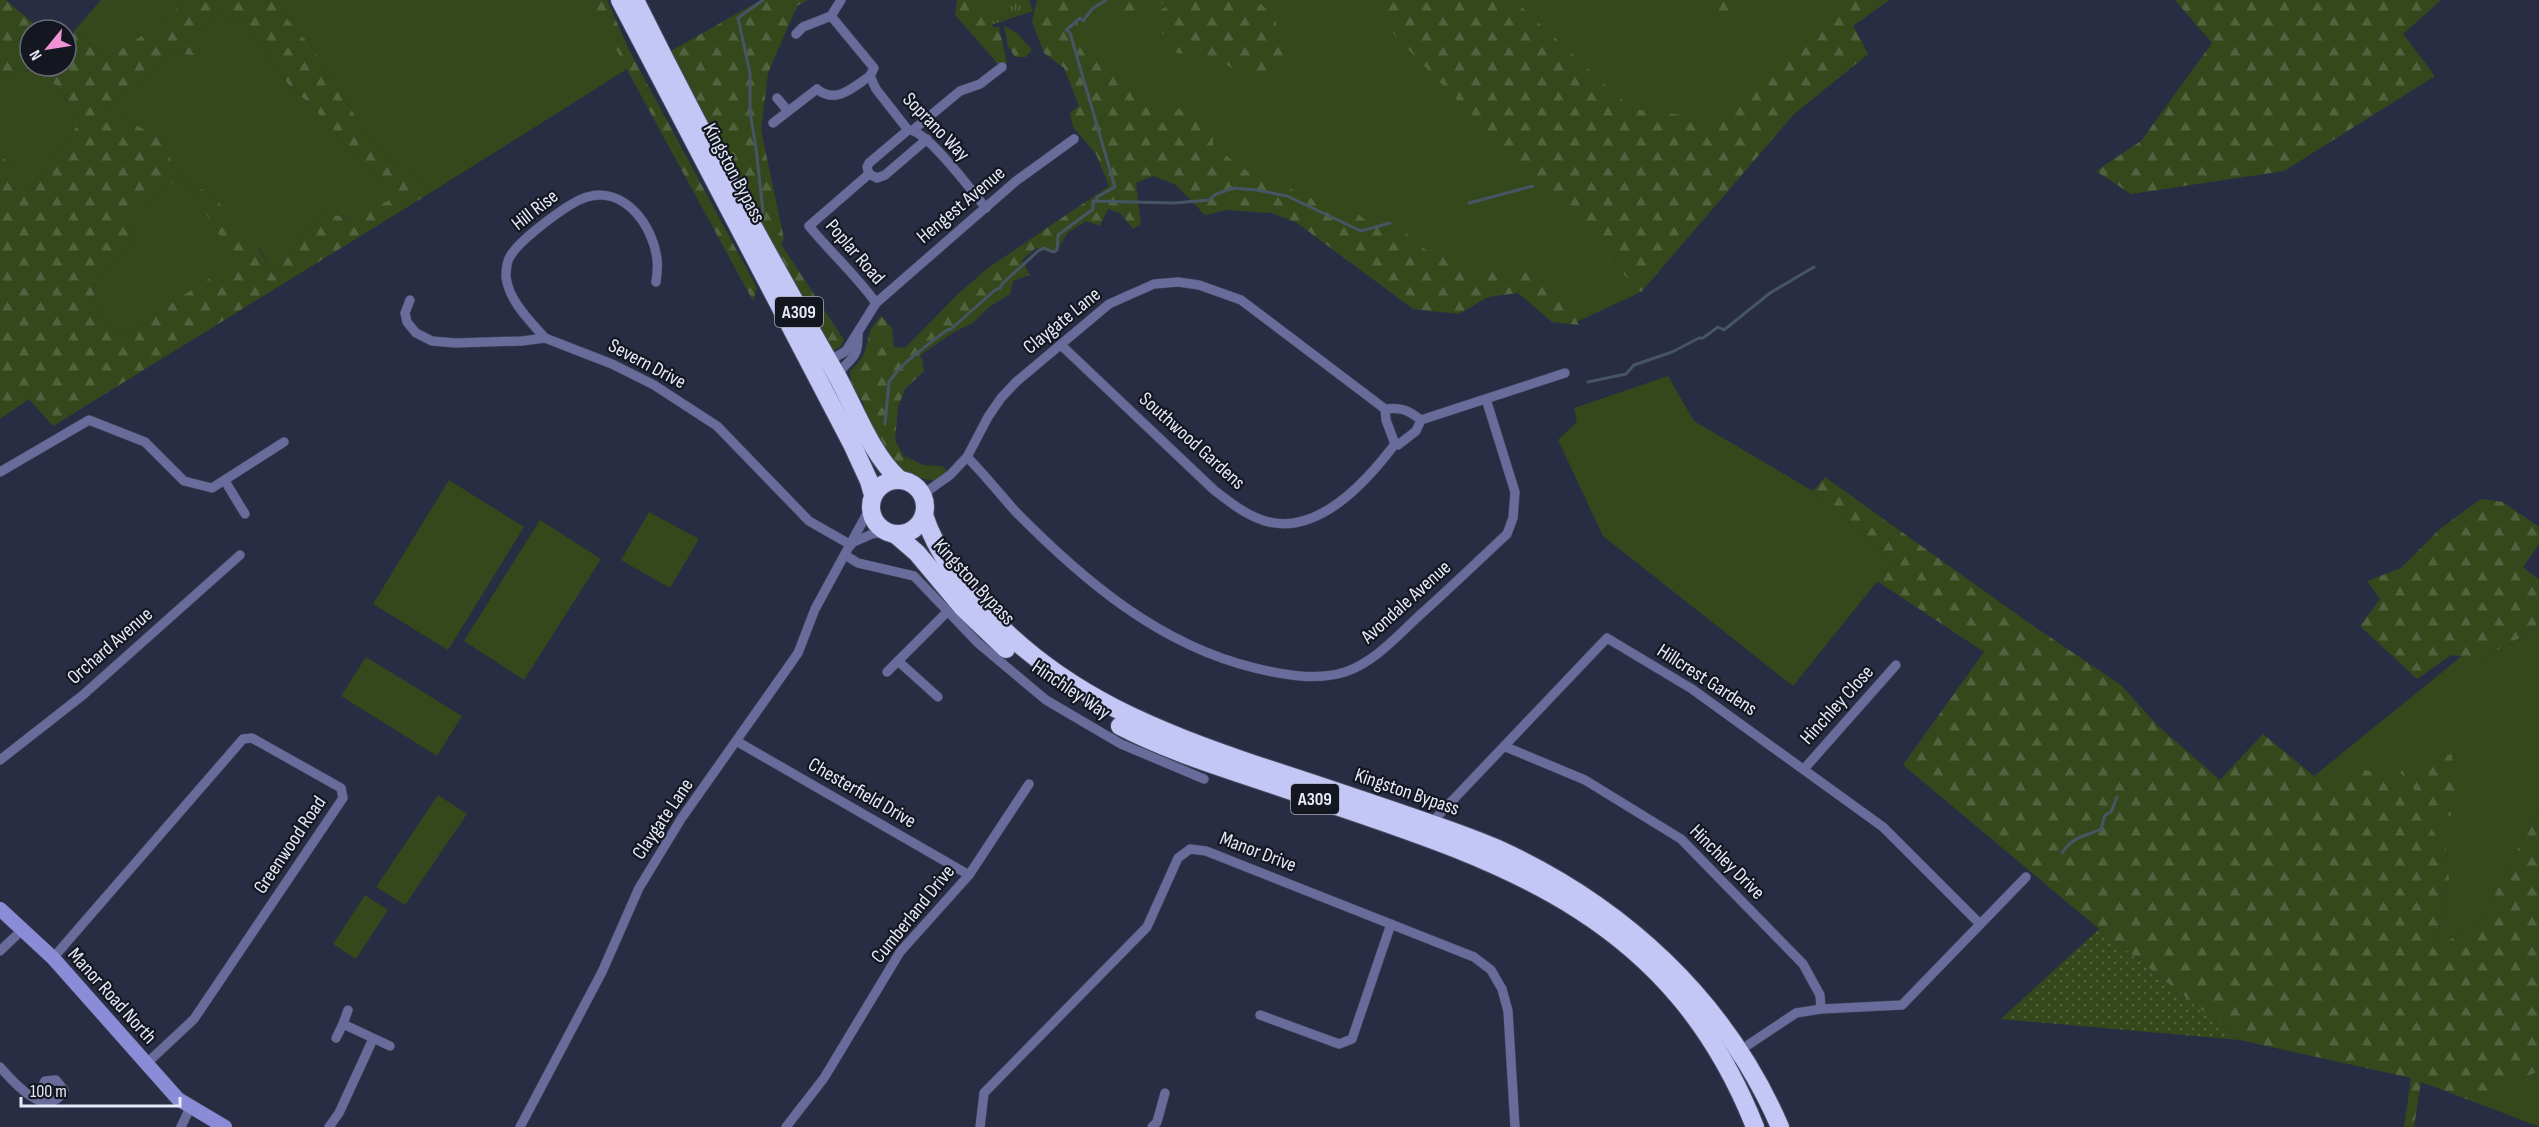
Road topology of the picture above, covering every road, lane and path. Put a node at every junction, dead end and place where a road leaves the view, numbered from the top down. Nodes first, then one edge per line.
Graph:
1 (620, 0) edge
2 (635, 0) edge
3 (841, 0) edge
4 (831, 16) junction
5 (796, 34) dead end
6 (1002, 66) dead end
7 (870, 76) junction
8 (777, 98) dead end
9 (788, 111) junction
10 (773, 123) dead end
11 (910, 130) junction
12 (927, 139) junction
13 (1074, 139) dead end
14 (869, 174) junction
15 (986, 208) junction
16 (656, 282) dead end
17 (410, 300) dead end
18 (876, 303) junction
19 (859, 327) junction
20 (545, 338) junction
21 (1061, 345) junction
22 (828, 361) junction
23 (1565, 373) dead end
24 (838, 377) junction
25 (1486, 399) junction
26 (1385, 409) junction
27 (1421, 420) junction
28 (844, 429) junction
29 (284, 442) dead end
30 (1395, 444) junction
31 (967, 456) junction
32 (0, 472) edge
33 (899, 479) junction
34 (225, 481) junction
35 (922, 495) junction
36 (871, 502) junction
37 (245, 514) dead end
38 (924, 515) junction
39 (890, 533) junction
40 (852, 543) junction
41 (240, 555) dead end
42 (845, 555) junction
43 (948, 611) junction
44 (898, 661) junction
45 (1896, 666) dead end
46 (887, 672) dead end
47 (938, 697) dead end
48 (738, 742) junction
49 (1506, 747) junction
50 (0, 760) edge
51 (1804, 769) junction
52 (1204, 779) dead end
53 (1029, 784) dead end
54 (1431, 824) junction
55 (969, 874) junction
56 (2026, 877) dead end
57 (0, 909) edge
58 (1979, 923) junction
59 (1391, 924) junction
60 (23, 929) junction
61 (0, 951) edge
62 (53, 958) junction
63 (1821, 1009) junction
64 (348, 1010) dead end
65 (1260, 1015) dead end
66 (343, 1024) junction
67 (336, 1038) dead end
68 (373, 1039) junction
69 (390, 1046) dead end
70 (1742, 1052) junction
71 (146, 1064) junction
72 (0, 1067) edge
73 (1728, 1069) junction
74 (1165, 1093) dead end
75 (36, 1099) dead end
76 (190, 1108) junction
77 (181, 1127) edge
78 (225, 1127) edge
79 (329, 1127) edge
80 (520, 1127) edge
81 (786, 1127) edge
82 (980, 1127) edge
83 (1152, 1127) edge
84 (1515, 1127) edge
85 (1755, 1127) edge
86 (1768, 1127) edge
87 (1780, 1127) edge

1 - 28 highway, Kingston Bypass / A309
2 - 22 highway, Kingston Bypass / A309
3 - 4 street
4 - 5 street
4 - 7 street, Soprano Way
6 - 11 street
7 - 9 street
7 - 11 street, Soprano Way
8 - 9 street
9 - 10 street
11 - 12 street, Soprano Way
11 - 14 street, Poplar Road
12 - 14 street, Poplar Road
12 - 15 street, Soprano Way
13 - 15 street, Hengest Avenue
14 - 18 street, Poplar Road
15 - 18 street, Hengest Avenue
16 - 20 street, Hill Rise
17 - 20 street, Severn Drive
18 - 19 street, Poplar Road
19 - 22 street, Poplar Road
19 - 24 street
20 - 40 street, Severn Drive
21 - 26 street, Claygate Lane
21 - 30 street, Southwood Gardens
21 - 31 street, Claygate Lane
22 - 24 highway, Kingston Bypass / A309
22 - 28 street
23 - 25 street
24 - 33 highway, Kingston Bypass / A309
25 - 27 street
25 - 31 street, Avondale Avenue
26 - 27 street, Claygate Lane
26 - 30 street
27 - 30 street
28 - 36 highway, Kingston Bypass / A309
29 - 34 street
31 - 35 street, Claygate Lane
32 - 34 street
33 - 35 highway
33 - 36 highway
34 - 37 street
35 - 38 highway
36 - 39 highway
36 - 40 street, Claygate Lane
38 - 39 highway
38 - 54 highway, Kingston Bypass / A309
39 - 40 street
39 - 73 highway, Kingston Bypass / A309
40 - 42 street, Claygate Lane
41 - 50 street, Orchard Avenue
42 - 43 street, Hinchley Way
42 - 48 street, Claygate Lane
43 - 44 street
43 - 52 street, Hinchley Way
44 - 46 street
44 - 47 street
45 - 51 street, Hinchley Close
48 - 55 street, Chesterfield Drive
48 - 80 street, Claygate Lane
49 - 51 street, Hillcrest Gardens
49 - 54 street, Hillcrest Gardens
49 - 63 street, Hinchley Drive
51 - 58 street, Hillcrest Gardens
53 - 55 street, Cumberland Drive
54 - 70 highway, Kingston Bypass / A309
55 - 81 street, Cumberland Drive
56 - 58 street
57 - 60 street, Manor Road North
58 - 63 street
59 - 65 street
59 - 82 street, Manor Drive
59 - 84 street, Manor Drive
60 - 61 street
60 - 62 street, Manor Road North
62 - 71 street, Manor Road North
62 - 71 street, Greenwood Road
63 - 70 street
64 - 66 street
66 - 67 street
66 - 68 street
68 - 69 street
68 - 79 street
70 - 73 street
70 - 86 highway
70 - 87 highway, Kingston Bypass / A309
71 - 76 street, Manor Road North
72 - 75 street
73 - 85 highway, Kingston Bypass / A309
74 - 83 street
76 - 77 street
76 - 78 street, Manor Road North

